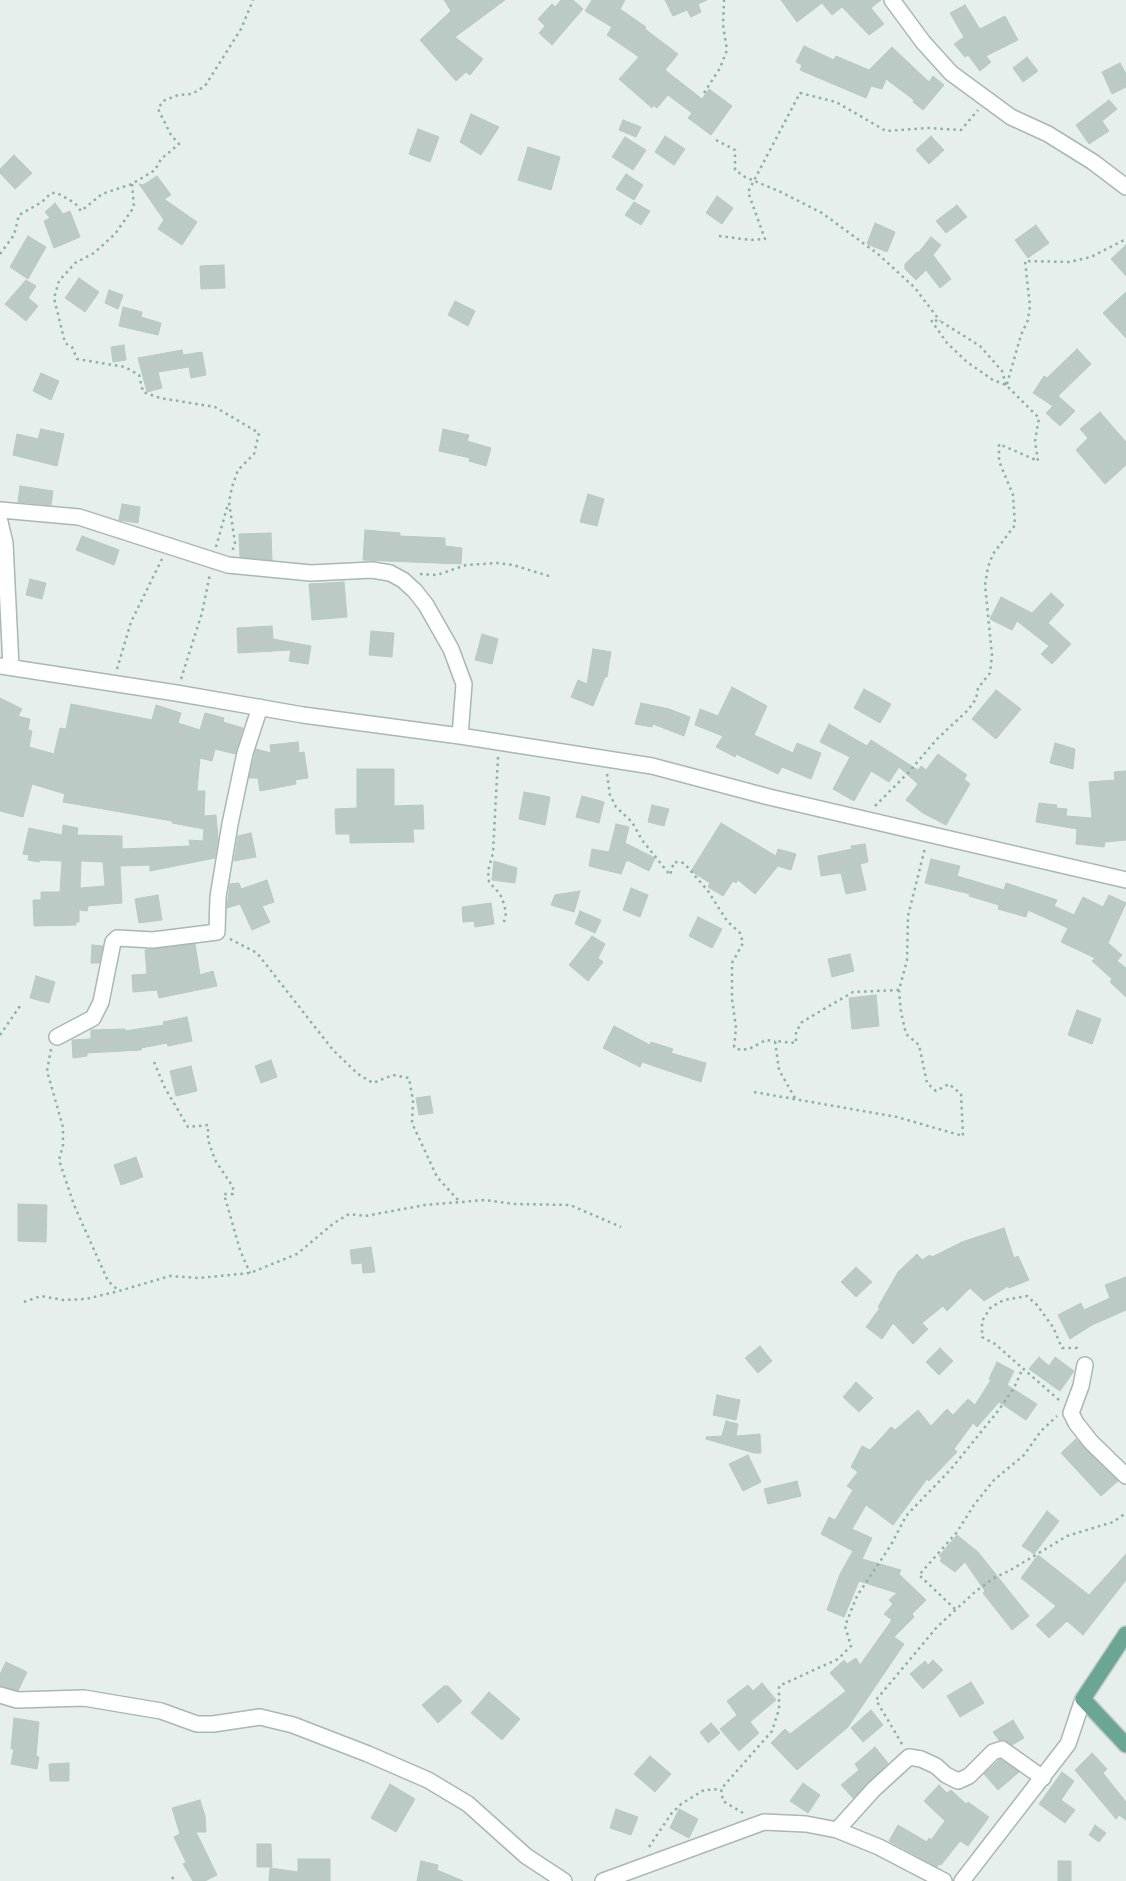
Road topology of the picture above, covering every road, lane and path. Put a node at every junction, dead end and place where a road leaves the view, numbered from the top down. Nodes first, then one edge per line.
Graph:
1 (724, 0) edge
2 (892, 0) edge
3 (252, 1) edge
4 (704, 93) dead end
5 (986, 100) junction
6 (716, 140) dead end
7 (753, 181) junction
8 (132, 184) junction
9 (1126, 187) edge
10 (719, 236) dead end
11 (1126, 239) edge
12 (0, 254) edge
13 (940, 320) junction
14 (1006, 385) junction
15 (228, 502) junction
16 (0, 510) edge
17 (0, 522) edge
18 (167, 547) junction
19 (213, 561) junction
20 (228, 565) junction
21 (552, 577) dead end
22 (403, 580) junction
23 (6, 667) edge
24 (112, 682) junction
25 (176, 693) junction
26 (260, 707) junction
27 (460, 736) junction
28 (498, 742) junction
29 (610, 760) junction
30 (862, 818) junction
31 (928, 833) junction
32 (1126, 880) edge
33 (502, 926) dead end
34 (216, 932) junction
35 (899, 990) junction
36 (20, 1006) dead end
37 (0, 1035) edge
38 (57, 1037) joint
39 (775, 1040) junction
40 (154, 1062) dead end
41 (754, 1092) dead end
42 (796, 1098) junction
43 (459, 1201) junction
44 (621, 1226) dead end
45 (250, 1272) junction
46 (119, 1291) junction
47 (24, 1302) dead end
48 (1084, 1365) joint
49 (1022, 1370) junction
50 (1068, 1411) junction
51 (1126, 1476) edge
52 (1126, 1513) edge
53 (955, 1609) junction
54 (1126, 1634) edge
55 (0, 1695) edge
56 (1083, 1699) junction
57 (1126, 1744) edge
58 (909, 1757) junction
59 (1043, 1778) junction
60 (721, 1789) junction
61 (764, 1822) junction
62 (837, 1830) junction
63 (638, 1869) junction
64 (172, 1877) dead end
65 (175, 1881) edge
66 (564, 1881) edge
67 (603, 1881) edge
68 (944, 1881) edge
69 (962, 1881) edge

1 - 4 path
2 - 5 street
3 - 8 path
5 - 7 path
5 - 9 street
6 - 7 path
7 - 10 path
7 - 13 path
8 - 12 path
8 - 15 path
11 - 14 path
13 - 14 path
13 - 14 path
14 - 30 path
15 - 19 path
15 - 20 path
16 - 18 street
17 - 23 street
18 - 19 street
18 - 24 path
19 - 20 street
19 - 25 path
20 - 22 street
21 - 22 path
22 - 27 street
23 - 24 street
24 - 25 street
25 - 26 street
26 - 27 street
26 - 34 street
27 - 28 street
28 - 29 street
28 - 33 path
29 - 30 street
29 - 39 path
30 - 31 street
31 - 32 street
31 - 35 path
34 - 38 street
34 - 43 path
35 - 39 path
35 - 42 path
36 - 37 path
38 - 46 path
39 - 42 path
40 - 45 path
41 - 42 path
43 - 44 path
43 - 45 path
45 - 46 path
46 - 47 path
48 - 49 path
48 - 50 street
49 - 50 path
49 - 60 path
50 - 51 street
50 - 53 path
52 - 53 path
53 - 58 path
54 - 56 main road
55 - 66 street
56 - 57 main road
56 - 59 street
58 - 59 street
58 - 62 street
59 - 69 street
60 - 61 path
60 - 63 path
61 - 62 street
61 - 63 street
62 - 68 street
63 - 67 street
64 - 65 path

